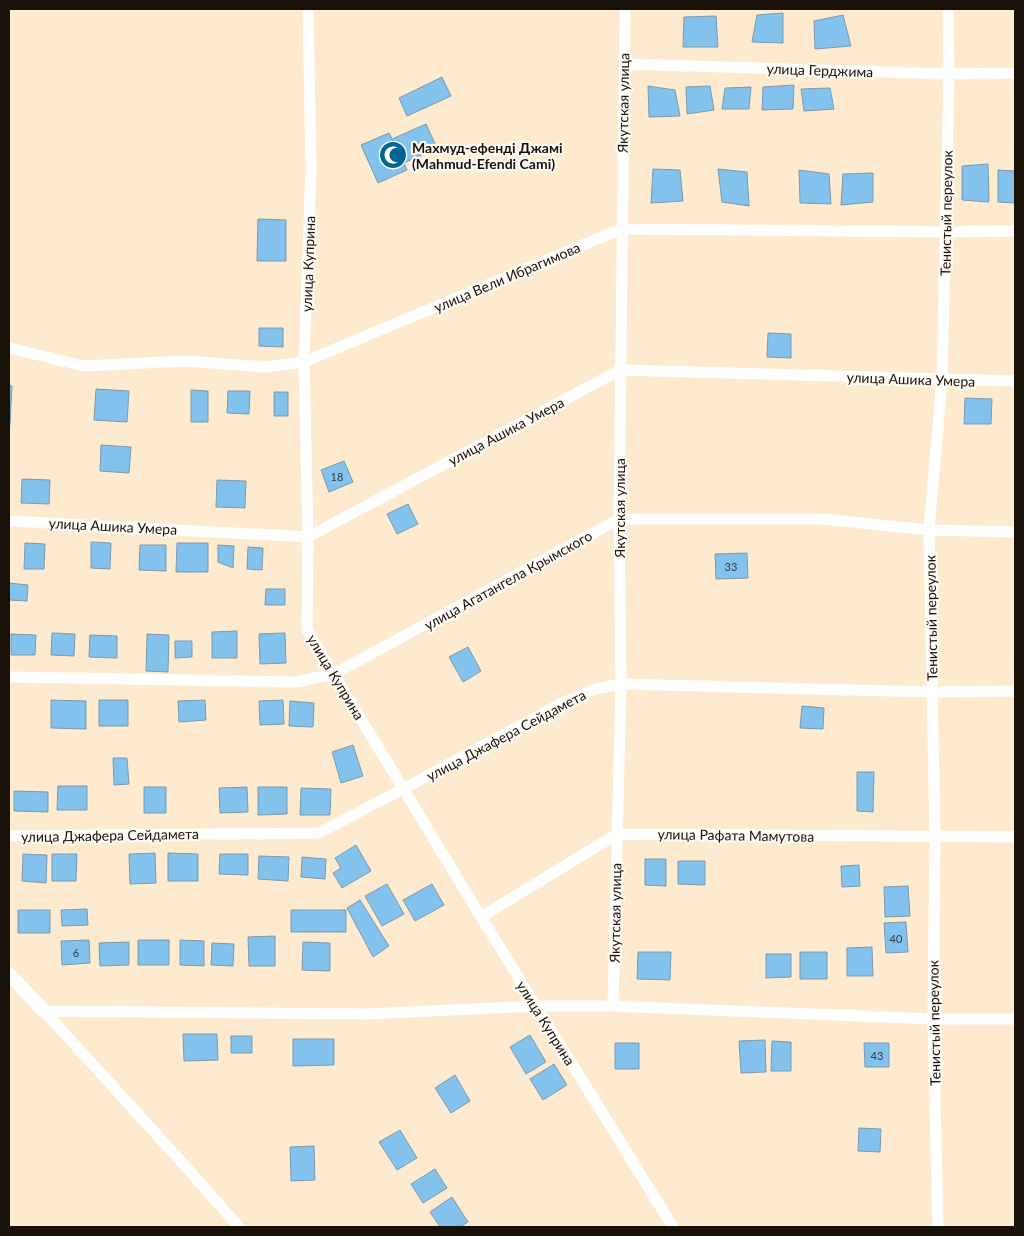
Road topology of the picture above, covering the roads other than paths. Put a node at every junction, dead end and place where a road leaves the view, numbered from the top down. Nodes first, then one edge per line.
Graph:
1 (308, 9) edge
2 (625, 9) edge
3 (948, 9) edge
4 (624, 64) junction
5 (1015, 73) edge
6 (949, 74) junction
7 (621, 229) junction
8 (1015, 231) edge
9 (946, 232) junction
10 (9, 348) edge
11 (304, 362) junction
12 (620, 370) junction
13 (942, 380) junction
14 (1015, 381) edge
15 (619, 519) junction
16 (9, 521) edge
17 (929, 530) junction
18 (1015, 532) edge
19 (308, 537) junction
20 (334, 674) junction
21 (9, 677) edge
22 (621, 684) junction
23 (1015, 691) edge
24 (932, 692) junction
25 (404, 789) junction
26 (617, 834) junction
27 (9, 836) edge
28 (935, 837) junction
29 (1015, 837) edge
30 (481, 917) junction
31 (9, 974) edge
32 (536, 1006) junction
33 (613, 1006) junction
34 (44, 1012) junction
35 (1015, 1019) edge
36 (933, 1020) junction
37 (239, 1227) edge
38 (673, 1227) edge
39 (938, 1227) edge

1 - 11 street, улица Куприна
2 - 4 street, Якутская улица
3 - 6 street, Тенистый переулок
4 - 6 street, улица Герджима
4 - 7 street, Якутская улица
5 - 6 street, улица Герджима
6 - 9 street, Тенистый переулок
7 - 9 street, улица Вели Ибрагимова
7 - 11 street, улица Вели Ибрагимова
7 - 12 street, Якутская улица
8 - 9 street, улица Вели Ибрагимова
9 - 13 street, Тенистый переулок
10 - 11 street, улица Вели Ибрагимова
11 - 19 street, улица Куприна
12 - 13 street, улица Ашика Умера
12 - 15 street, Якутская улица
12 - 19 street, улица Ашика Умера
13 - 14 street, улица Ашика Умера
13 - 17 street, Тенистый переулок
15 - 17 street, улица Агатангела Крымского
15 - 20 street, улица Агатангела Крымского
15 - 22 street, Якутская улица
16 - 19 street, улица Ашика Умера
17 - 18 street, улица Агатангела Крымского
17 - 24 street, Тенистый переулок
19 - 20 street, улица Куприна
20 - 21 street, улица Агатангела Крымского
20 - 25 street, улица Куприна
22 - 24 street, улица Джафера Сейдамета
22 - 25 street, улица Джафера Сейдамета
22 - 26 street, Якутская улица
23 - 24 street, улица Джафера Сейдамета
24 - 28 street, Тенистый переулок
25 - 27 street, улица Джафера Сейдамета
25 - 30 street, улица Куприна
26 - 28 street, улица Рафата Мамутова
26 - 30 street
26 - 33 street, Якутская улица
28 - 29 street, улица Рафата Мамутова
28 - 36 street, Тенистый переулок
30 - 32 street, улица Куприна
31 - 34 street
32 - 33 street
32 - 34 street
32 - 38 street, улица Куприна
33 - 36 street
34 - 37 street
35 - 36 street
36 - 39 street, Тенистый переулок

